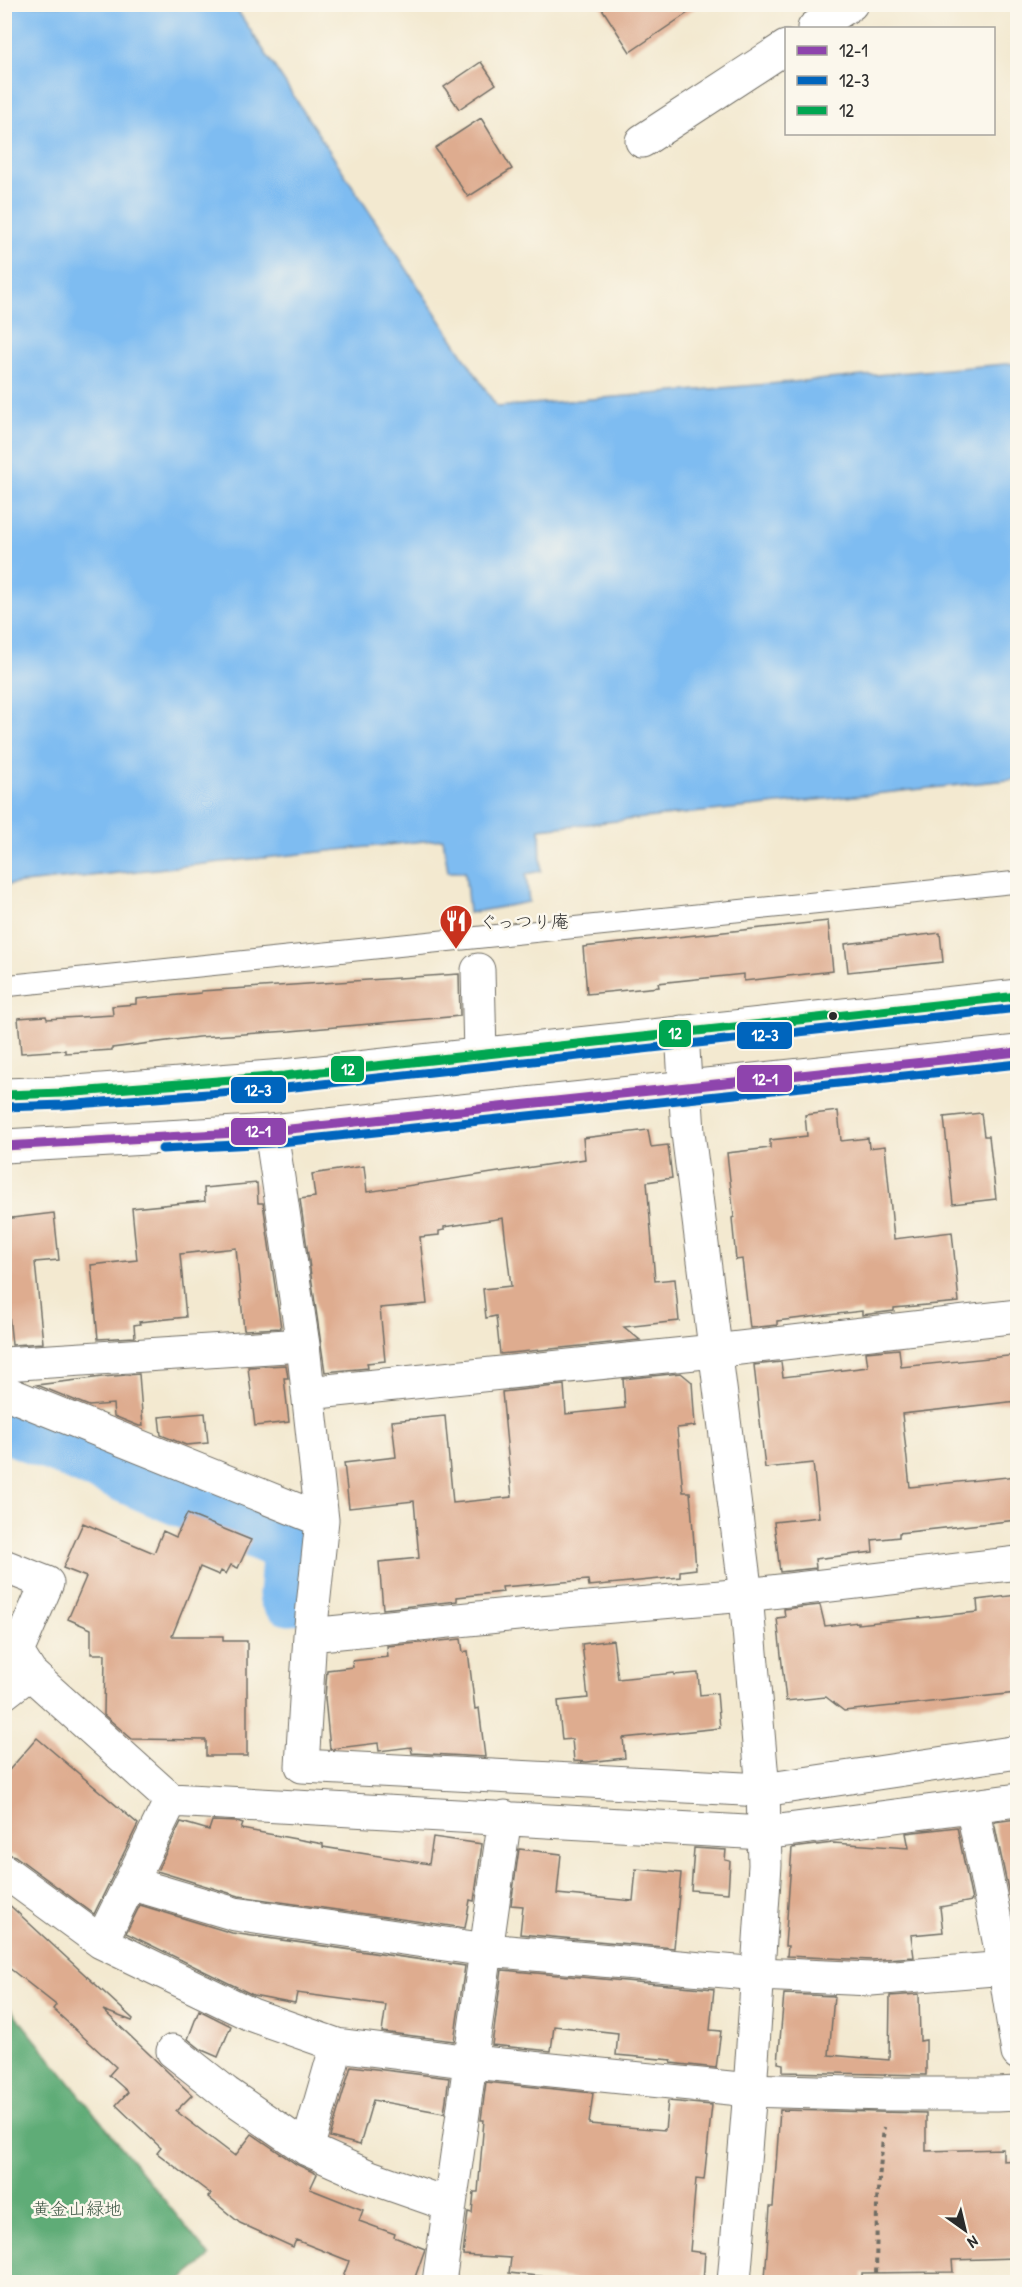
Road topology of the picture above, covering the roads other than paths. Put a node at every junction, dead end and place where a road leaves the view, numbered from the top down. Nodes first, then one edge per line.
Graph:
1 (851, 4) edge
2 (816, 27) edge
3 (785, 48) edge
4 (642, 141) dead end
5 (1017, 882) edge
6 (478, 970) dead end
7 (4, 986) edge
8 (1017, 996) edge
9 (682, 1032) junction
10 (1017, 1052) edge
11 (480, 1054) junction
12 (686, 1087) junction
13 (4, 1095) edge
14 (272, 1131) junction
15 (4, 1146) edge
16 (1017, 1316) edge
17 (303, 1345) junction
18 (714, 1352) junction
19 (4, 1364) edge
20 (4, 1392) edge
21 (308, 1393) junction
22 (322, 1520) junction
23 (1017, 1563) edge
24 (4, 1566) edge
25 (746, 1595) junction
26 (310, 1635) junction
27 (30, 1673) junction
28 (4, 1693) edge
29 (1017, 1752) edge
30 (763, 1790) junction
31 (171, 1800) junction
32 (1017, 1800) edge
33 (972, 1806) junction
34 (505, 1817) junction
35 (764, 1833) junction
36 (4, 1871) edge
37 (130, 1883) junction
38 (101, 1942) junction
39 (487, 1950) junction
40 (1011, 1969) edge
41 (759, 1974) junction
42 (337, 2045) junction
43 (173, 2051) dead end
44 (1017, 2053) edge
45 (472, 2062) junction
46 (750, 2090) junction
47 (1017, 2093) edge
48 (307, 2149) junction
49 (450, 2205) junction
50 (439, 2283) edge
51 (734, 2283) edge

1 - 2 street
3 - 4 street
5 - 7 lane
6 - 11 street
8 - 9 street
9 - 11 street
9 - 12 street
10 - 12 street
11 - 13 street
12 - 14 street
12 - 18 street
14 - 15 street
14 - 17 street
16 - 18 street
17 - 19 street
17 - 21 street
18 - 21 street
18 - 25 street
20 - 22 street
21 - 22 street
22 - 26 street
23 - 25 street
24 - 27 street
25 - 26 street
25 - 30 street
26 - 30 street
27 - 28 street
27 - 31 street
29 - 30 street
30 - 35 street
31 - 34 street
31 - 37 street
32 - 33 street
33 - 35 street
33 - 40 street
34 - 35 street
34 - 39 street
35 - 41 street
36 - 38 street
37 - 38 street
37 - 39 street
38 - 42 street
39 - 41 street
39 - 45 street
40 - 41 street
40 - 44 street
41 - 46 street
42 - 45 street
42 - 48 street
43 - 48 street
45 - 46 street
45 - 49 street
46 - 47 street
46 - 51 street
48 - 49 street
49 - 50 street

